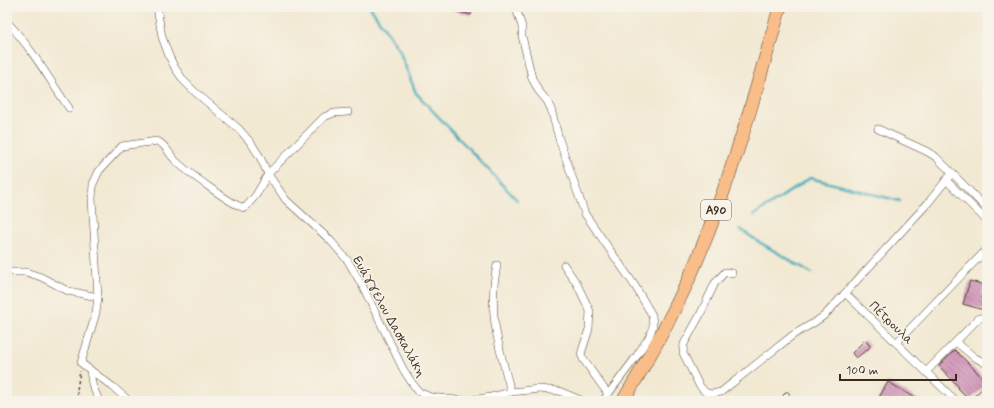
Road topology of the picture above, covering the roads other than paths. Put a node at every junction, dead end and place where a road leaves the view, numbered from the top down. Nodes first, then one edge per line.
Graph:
1 (157, 7) edge
2 (780, 7) edge
3 (516, 8) dead end
4 (7, 22) edge
5 (69, 108) dead end
6 (348, 112) dead end
7 (878, 129) dead end
8 (952, 173) junction
9 (268, 174) junction
10 (946, 180) junction
11 (987, 209) edge
12 (987, 221) edge
13 (987, 249) edge
14 (497, 265) dead end
15 (564, 265) dead end
16 (7, 272) edge
17 (732, 274) dead end
18 (845, 292) junction
19 (98, 297) junction
20 (987, 317) edge
21 (956, 342) junction
22 (896, 343) junction
23 (987, 364) edge
24 (90, 370) junction
25 (926, 372) junction
26 (419, 392) junction
27 (511, 392) junction
28 (608, 394) junction
29 (787, 394) dead end
30 (99, 401) edge
31 (129, 401) edge
32 (422, 401) edge
33 (584, 401) edge
34 (603, 401) edge
35 (623, 401) edge
36 (782, 401) edge
37 (956, 401) edge

1 - 9 street, Ευάγγελου Δασκαλάκη
2 - 35 highway, Α90
3 - 28 street
4 - 5 street
6 - 9 street
7 - 8 street
8 - 10 street
8 - 11 street
9 - 19 street
9 - 26 street, Ευάγγελου Δασκαλάκη
10 - 12 street
10 - 18 street
13 - 22 street
14 - 27 street
15 - 28 street
16 - 19 street
17 - 18 street
18 - 22 street, Πέτρουλα
19 - 24 street
20 - 21 street
21 - 23 street
21 - 25 street
22 - 25 street, Πέτρουλα
24 - 30 street
24 - 31 street
25 - 37 street, Πέτρουλα
26 - 27 street, Ευάγγελου Δασκαλάκη
26 - 32 street
27 - 33 street, Ευάγγελου Δασκαλάκη
28 - 34 street
29 - 36 lane

